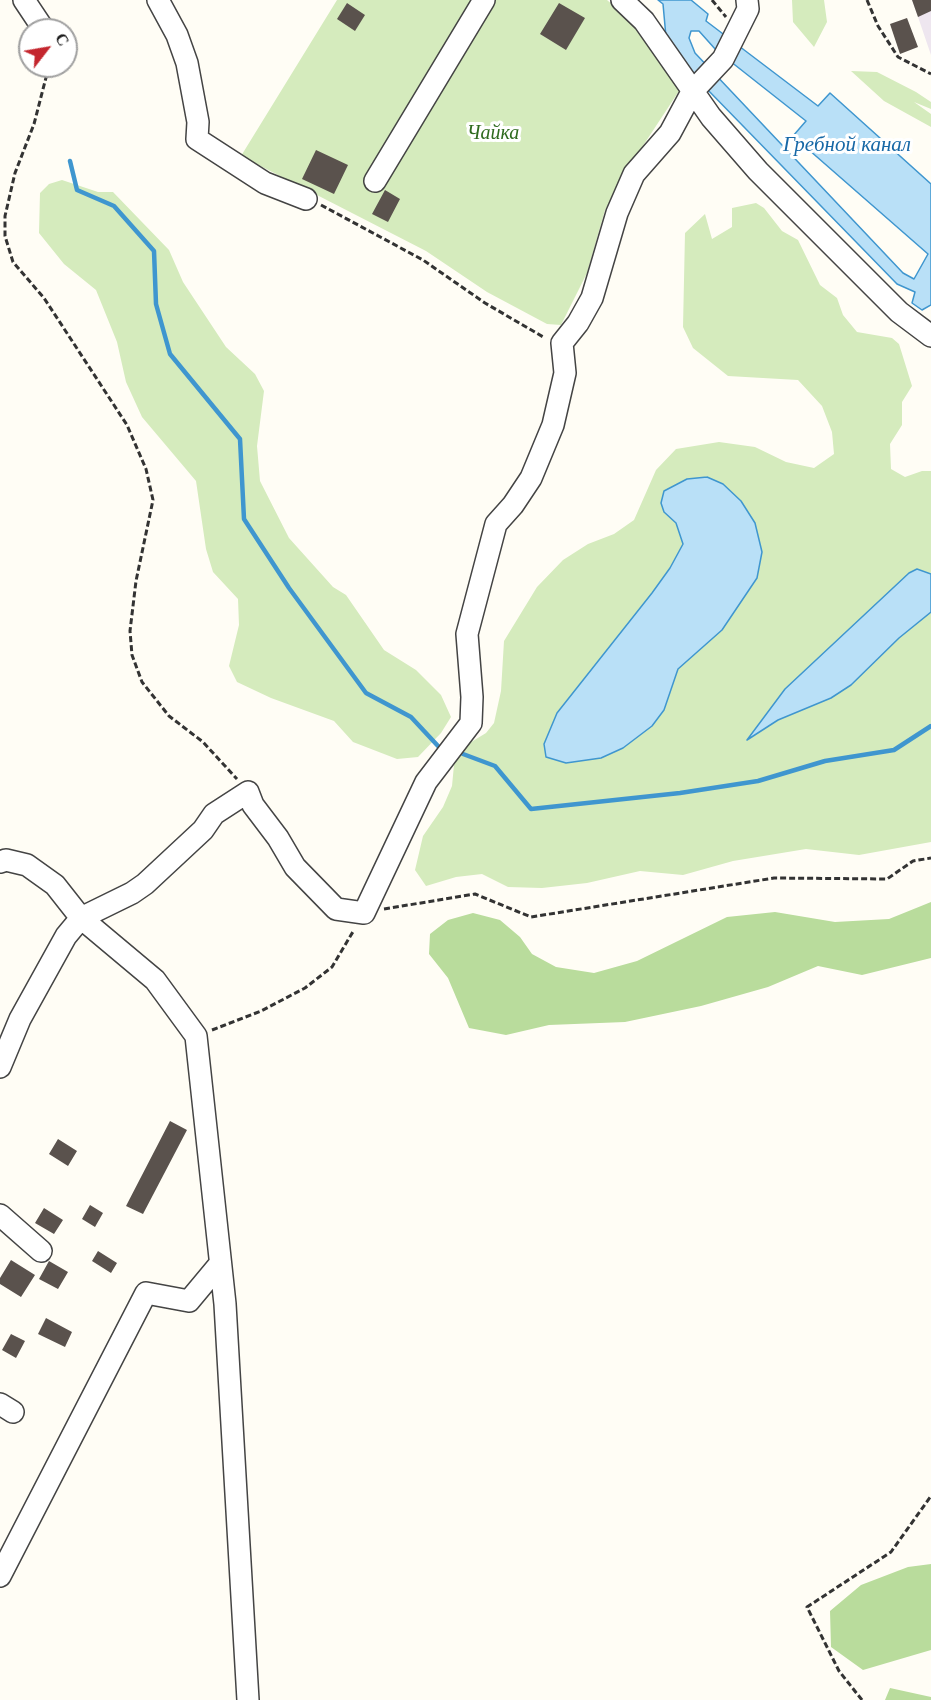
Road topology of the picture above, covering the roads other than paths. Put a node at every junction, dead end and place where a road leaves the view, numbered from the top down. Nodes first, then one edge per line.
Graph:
1 (24, 0) edge
2 (158, 0) edge
3 (484, 0) edge
4 (622, 0) edge
5 (747, 0) edge
6 (36, 18) edge
7 (692, 92) junction
8 (375, 181) dead end
9 (306, 199) road end
10 (931, 336) edge
11 (0, 862) edge
12 (81, 918) junction
13 (0, 1067) edge
14 (0, 1215) edge
15 (41, 1251) dead end
16 (219, 1265) junction
17 (0, 1576) edge
18 (248, 1700) edge

1 - 6 street
2 - 9 street
3 - 8 street
4 - 7 street
5 - 7 street
7 - 10 street
7 - 12 street
11 - 12 street
12 - 13 street
12 - 16 street
14 - 15 street
16 - 17 street
16 - 18 street

